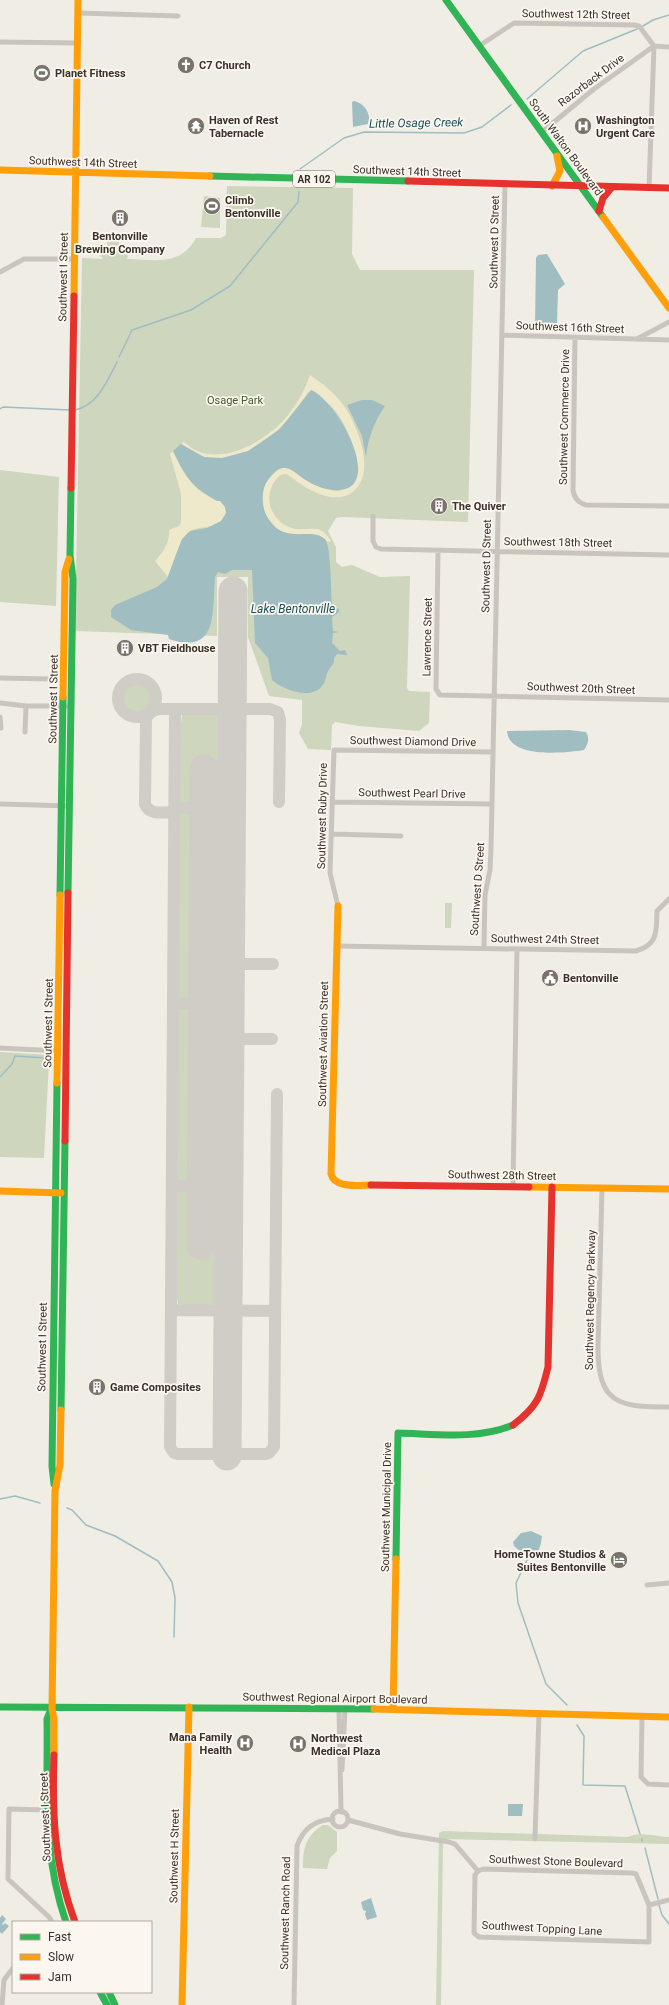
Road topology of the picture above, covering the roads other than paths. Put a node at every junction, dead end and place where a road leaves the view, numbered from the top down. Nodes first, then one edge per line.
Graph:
1 (78, 0) edge
2 (446, 0) edge
3 (78, 13) junction
4 (178, 16) dead end
5 (0, 42) edge
6 (77, 43) junction
7 (479, 46) junction
8 (654, 46) junction
9 (669, 47) edge
10 (542, 132) junction
11 (556, 152) junction
12 (0, 170) edge
13 (76, 172) junction
14 (505, 185) junction
15 (552, 186) junction
16 (581, 186) junction
17 (612, 187) junction
18 (649, 188) junction
19 (669, 188) edge
20 (599, 211) junction
21 (75, 259) junction
22 (0, 272) edge
23 (669, 308) edge
24 (669, 322) edge
25 (502, 335) junction
26 (575, 337) junction
27 (637, 338) junction
28 (669, 340) edge
29 (669, 506) edge
30 (373, 516) dead end
31 (438, 550) junction
32 (497, 551) junction
33 (669, 555) edge
34 (0, 678) edge
35 (51, 679) dead end
36 (493, 695) junction
37 (669, 700) edge
38 (0, 703) edge
39 (26, 706) junction
40 (68, 706) junction
41 (0, 717) edge
42 (2, 728) dead end
43 (25, 732) dead end
44 (334, 750) joint
45 (492, 752) junction
46 (332, 802) junction
47 (0, 804) edge
48 (491, 804) junction
49 (62, 806) junction
50 (70, 806) junction
51 (332, 834) junction
52 (401, 836) dead end
53 (669, 899) edge
54 (338, 906) joint
55 (337, 946) junction
56 (484, 947) junction
57 (517, 949) junction
58 (0, 1048) edge
59 (58, 1050) junction
60 (335, 1182) joint
61 (513, 1186) junction
62 (552, 1187) junction
63 (602, 1188) junction
64 (669, 1189) edge
65 (0, 1191) edge
66 (60, 1193) junction
67 (669, 1407) edge
68 (666, 1584) edge
69 (647, 1585) dead end
70 (669, 1588) edge
71 (0, 1707) edge
72 (189, 1707) junction
73 (342, 1708) junction
74 (52, 1709) junction
75 (393, 1709) junction
76 (538, 1713) junction
77 (642, 1716) junction
78 (669, 1717) edge
79 (669, 1786) edge
80 (46, 1810) junction
81 (341, 1812) junction
82 (332, 1819) junction
83 (348, 1820) junction
84 (535, 1839) dead end
85 (478, 1871) junction
86 (669, 1900) edge
87 (649, 1905) junction
88 (51, 1921) edge
89 (66, 1921) edge
90 (75, 1921) edge
91 (649, 1942) joint
92 (12, 1969) edge
93 (101, 1993) edge
94 (110, 1993) edge
95 (2, 2005) edge
96 (107, 2005) edge
97 (116, 2005) edge
98 (182, 2005) edge
99 (294, 2005) edge

1 - 3 main road, Southwest I Street
2 - 7 main road, South Walton Boulevard
3 - 4 street
3 - 6 main road, Southwest I Street
5 - 6 street
6 - 13 main road, Southwest I Street
7 - 8 street, Southwest 12th Street
7 - 10 main road, South Walton Boulevard
8 - 9 street
8 - 10 street, Razorback Drive
8 - 18 street
10 - 11 main road, South Walton Boulevard
11 - 15 main road
11 - 16 main road, South Walton Boulevard
12 - 13 main road, Southwest 14th Street / AR 102
13 - 14 main road, Southwest 14th Street / AR 102
13 - 21 main road, Southwest I Street
14 - 15 main road, Southwest 14th Street / AR 102
14 - 25 street, Southwest D Street
15 - 16 main road, Southwest 14th Street / AR 102
16 - 17 main road, Southwest 14th Street / AR 102
16 - 20 main road, South Walton Boulevard
17 - 18 main road, Southwest 14th Street / AR 102
17 - 20 main road
18 - 19 main road, Southwest 14th Street / AR 102
20 - 23 main road, South Walton Boulevard
21 - 22 street
21 - 40 main road, Southwest I Street
24 - 27 street, Southwest 16th Street
25 - 26 street, Southwest 16th Street
25 - 32 street, Southwest D Street
26 - 27 street, Southwest 16th Street
26 - 29 street, Southwest Commerce Drive
27 - 28 street, Southwest 16th Street
30 - 31 street, Southwest 18th Street
31 - 32 street, Southwest 18th Street
31 - 36 street, Lawrence Street
32 - 33 street, Southwest 18th Street
32 - 36 street, Southwest D Street
34 - 35 street
36 - 37 street, Southwest 20th Street
36 - 45 street, Southwest D Street
38 - 39 street
39 - 40 street
39 - 43 street
40 - 49 main road, Southwest I Street
40 - 50 main road, Southwest I Street
41 - 42 street
44 - 45 street, Southwest Diamond Drive
44 - 46 street, Southwest Ruby Drive
45 - 48 street, Southwest D Street
46 - 48 street, Southwest Pearl Drive
46 - 51 street, Southwest Ruby Drive
47 - 49 street
48 - 56 street, Southwest D Street
49 - 50 street
49 - 59 main road, Southwest I Street
50 - 66 main road, Southwest I Street
51 - 52 street
51 - 54 street, Southwest Ruby Drive
53 - 57 street, Southwest 24th Street
54 - 55 main road, Southwest Aviation Street
55 - 56 street, Southwest 24th Street
55 - 60 main road, Southwest Aviation Street
56 - 57 street, Southwest 24th Street
57 - 61 street
58 - 59 street
59 - 66 main road, Southwest I Street
60 - 61 main road, Southwest 28th Street
61 - 62 main road, Southwest 28th Street
62 - 63 main road, Southwest 28th Street
62 - 75 main road, Southwest Municipal Drive
63 - 64 main road, Southwest 28th Street
63 - 67 street, Southwest Regency Parkway
65 - 66 main road
66 - 74 main road, Southwest I Street
68 - 69 street
68 - 70 street
71 - 74 main road, Southwest Regional Airport Boulevard
72 - 73 main road, Southwest Regional Airport Boulevard
72 - 74 main road, Southwest Regional Airport Boulevard
72 - 98 main road, Southwest H Street
73 - 75 main road, Southwest Regional Airport Boulevard
73 - 81 street
74 - 80 main road, Southwest I Street
74 - 90 main road, Southwest I Street
75 - 76 main road, Southwest Regional Airport Boulevard
76 - 77 main road, Southwest Regional Airport Boulevard
76 - 84 street
77 - 78 main road, Southwest Regional Airport Boulevard
77 - 79 street
80 - 88 street
80 - 89 main road, Southwest I Street
81 - 82 street
81 - 83 street
82 - 83 street
82 - 99 street, Southwest Ranch Road
83 - 85 street, Southwest Stone Boulevard
85 - 87 street, Southwest Stone Boulevard
85 - 91 street, Southwest Topping Lane
86 - 87 street
87 - 91 street, Southwest Stone Boulevard
92 - 95 street
93 - 96 main road
94 - 97 main road

